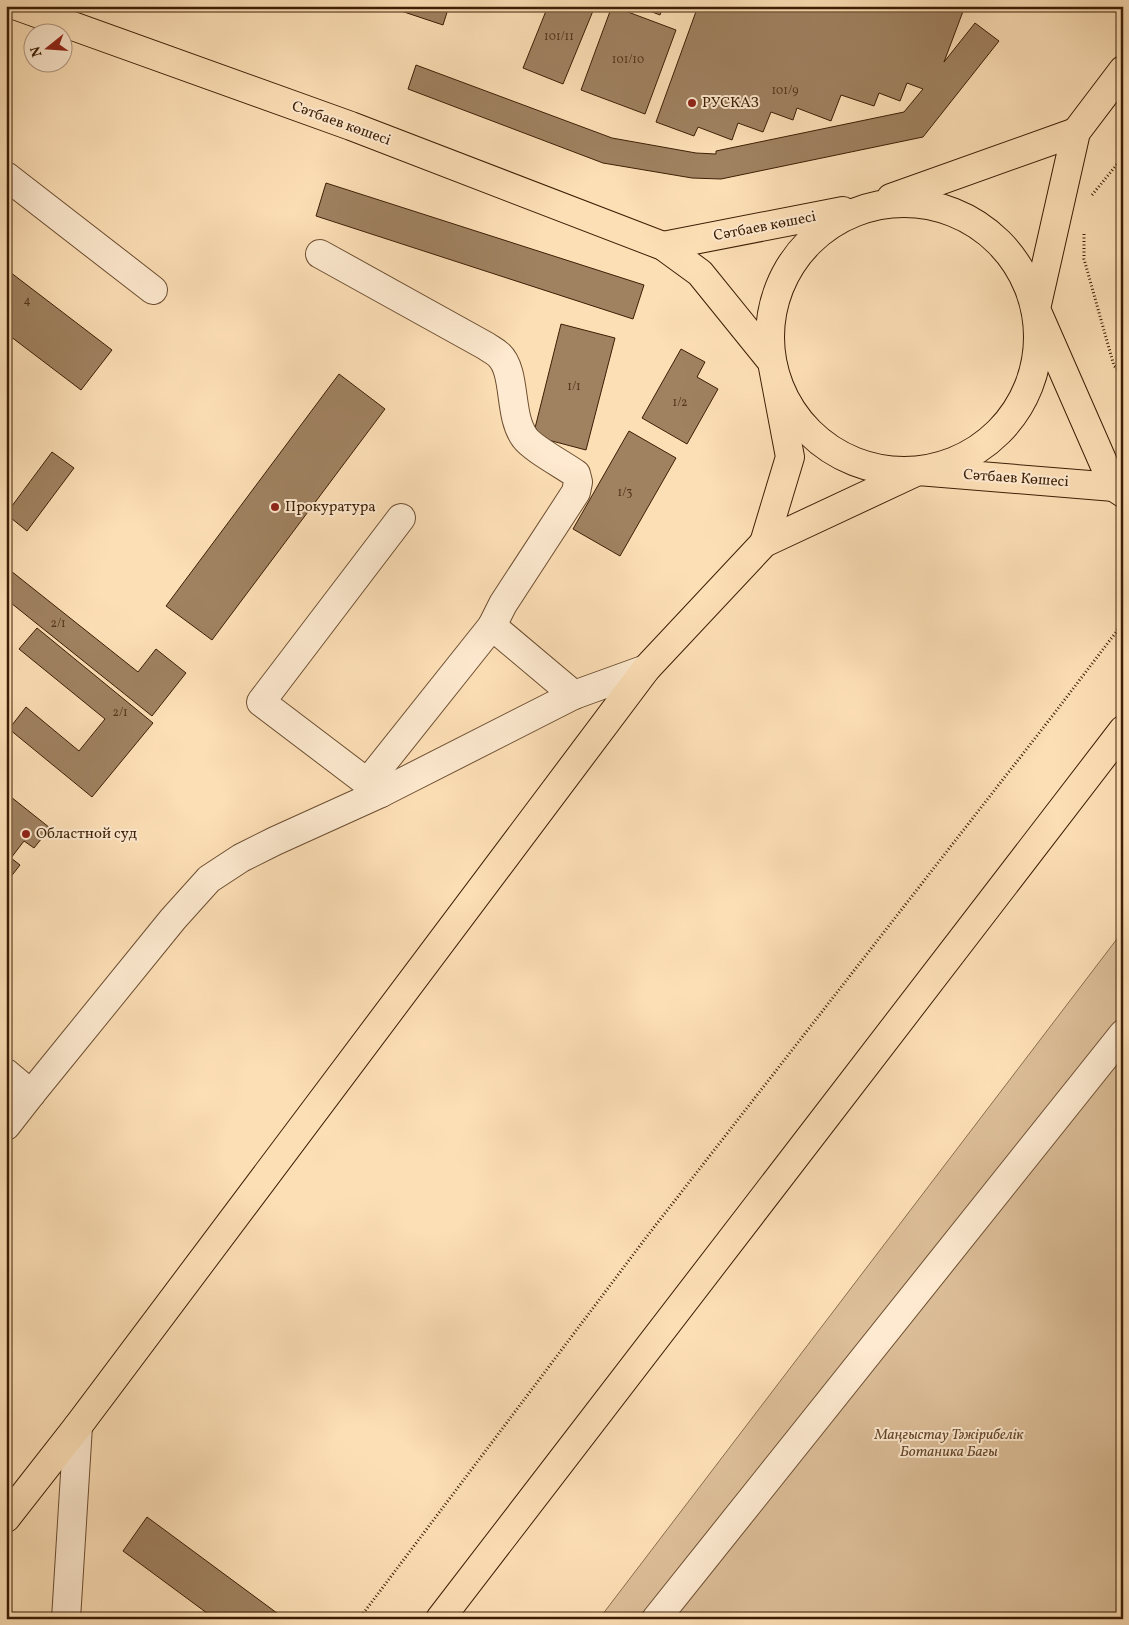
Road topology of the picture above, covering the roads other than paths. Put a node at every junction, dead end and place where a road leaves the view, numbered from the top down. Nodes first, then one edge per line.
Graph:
1 (17, 6) edge
2 (1123, 70) edge
3 (1076, 132) junction
4 (6, 176) edge
5 (866, 207) junction
6 (663, 246) junction
7 (320, 254) dead end
8 (153, 290) dead end
9 (1036, 309) junction
10 (772, 362) junction
11 (918, 472) junction
12 (1119, 490) edge
13 (402, 518) dead end
14 (764, 543) junction
15 (492, 626) junction
16 (646, 669) junction
17 (574, 695) junction
18 (1123, 730) edge
19 (374, 788) junction
20 (1123, 1034) edge
21 (6, 1073) edge
22 (31, 1094) junction
23 (6, 1126) edge
24 (78, 1426) junction
25 (6, 1518) edge
26 (66, 1619) edge
27 (440, 1619) edge
28 (656, 1619) edge

1 - 6 main road, Сәтбаев көшесі
2 - 3 main road
3 - 5 main road
3 - 9 main road
4 - 8 street
5 - 6 main road, Сәтбаев көшесі
5 - 9 main road, Сәтбаев Көшесі
5 - 10 main road
6 - 10 main road, Сәтбаев көшесі
7 - 15 street
9 - 11 main road
9 - 12 main road, Сәтбаев Көшесі
10 - 11 main road, Сәтбаев Көшесі
10 - 14 main road
11 - 12 main road, Сәтбаев Көшесі
11 - 14 main road
13 - 19 street
14 - 16 main road
15 - 17 street
15 - 19 street
16 - 17 street
16 - 24 main road
17 - 19 street
18 - 27 main road
19 - 22 street
20 - 28 street
21 - 22 street
22 - 23 street
24 - 25 main road
24 - 26 street

